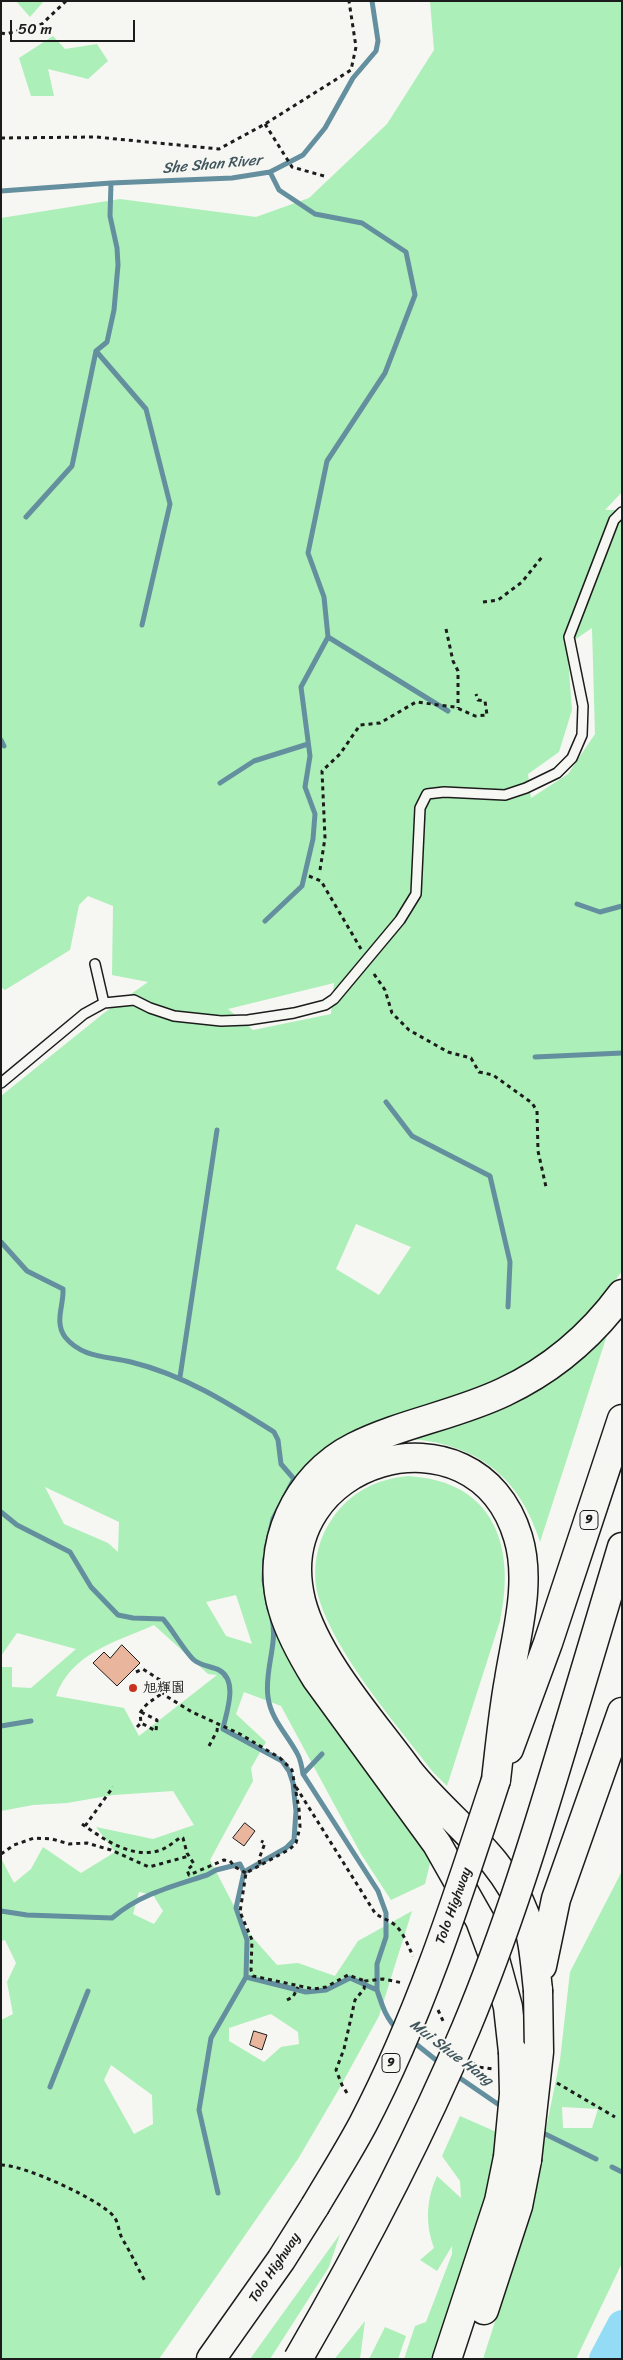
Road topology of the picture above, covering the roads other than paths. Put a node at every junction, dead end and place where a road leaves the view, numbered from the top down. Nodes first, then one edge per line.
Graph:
1 (622, 512) edge
2 (95, 964) dead end
3 (104, 1003) junction
4 (1, 1083) edge
5 (622, 1294) edge
6 (622, 1419) edge
7 (622, 1547) edge
8 (515, 1708) junction
9 (622, 1712) edge
10 (538, 1990) junction
11 (517, 2159) junction
12 (211, 2359) edge
13 (298, 2359) edge
14 (447, 2359) edge
15 (467, 2359) edge

1 - 3 lane
2 - 3 lane
3 - 4 lane
5 - 11 highway, bridge
6 - 8 highway, Tolo Highway / 9
7 - 13 highway, bridge
8 - 10 highway
8 - 12 highway, Tolo Highway / 9, bridge
9 - 10 highway
10 - 11 highway, bridge
11 - 14 highway
11 - 15 highway

